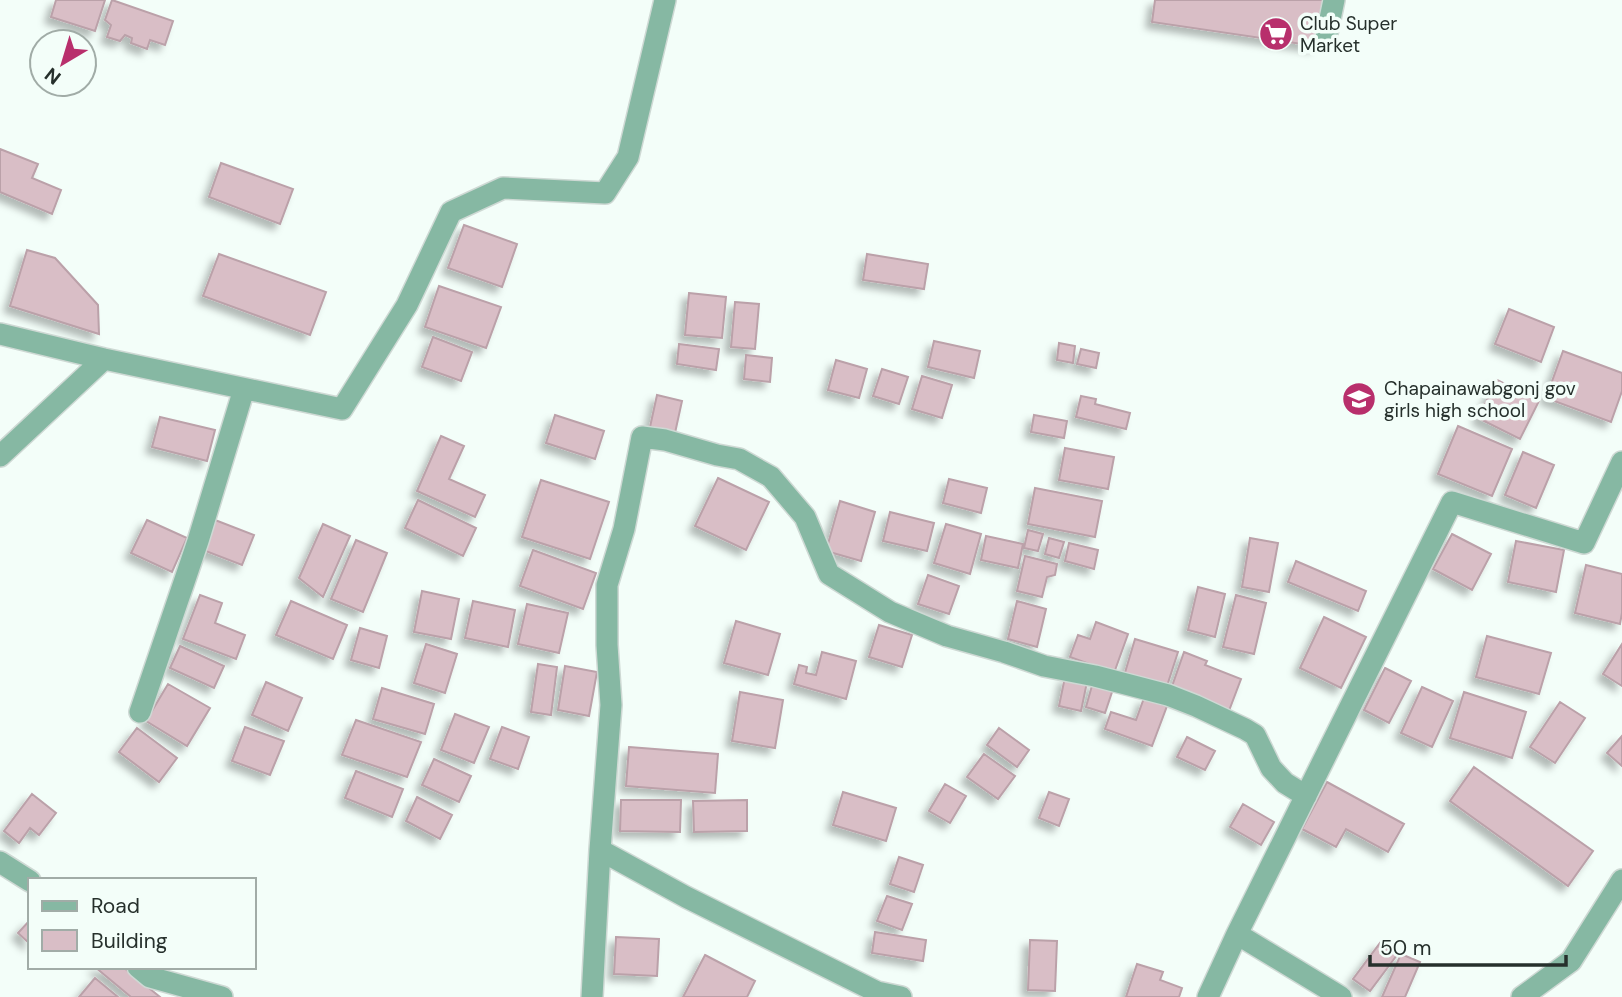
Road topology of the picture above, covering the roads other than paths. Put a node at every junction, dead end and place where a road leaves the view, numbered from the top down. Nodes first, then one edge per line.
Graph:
1 (665, 0) edge
2 (1334, 0) edge
3 (1326, 38) dead end
4 (0, 334) edge
5 (104, 359) junction
6 (244, 389) junction
7 (0, 456) edge
8 (1622, 462) edge
9 (140, 712) dead end
10 (1306, 796) junction
11 (600, 850) junction
12 (0, 862) edge
13 (28, 880) edge
14 (1622, 880) edge
15 (1237, 934) junction
16 (140, 969) edge
17 (222, 997) edge
18 (592, 997) edge
19 (901, 997) edge
20 (1208, 997) edge
21 (1341, 997) edge
22 (1522, 997) edge

1 - 6 street
2 - 3 street
4 - 5 street
5 - 6 street
5 - 7 street
6 - 9 street
8 - 10 street
10 - 11 street
10 - 15 street
11 - 18 street
11 - 19 street
12 - 13 street
14 - 22 street
15 - 20 street
15 - 21 street
16 - 17 street

